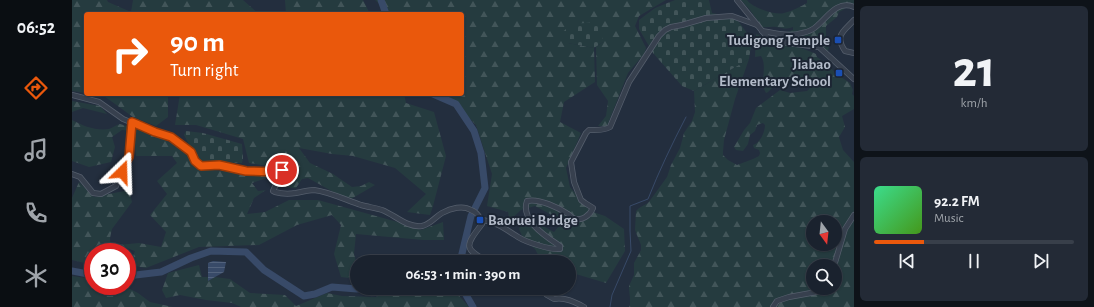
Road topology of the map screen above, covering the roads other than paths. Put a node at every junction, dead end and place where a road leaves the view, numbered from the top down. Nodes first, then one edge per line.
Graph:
1 (737, 0) edge
2 (854, 6) edge
3 (854, 20) edge
4 (757, 25) junction
5 (762, 31) junction
6 (854, 53) edge
7 (854, 79) edge
8 (72, 95) edge
9 (132, 122) junction
10 (72, 174) edge
11 (854, 215) edge
12 (481, 220) junction
13 (476, 255) edge
14 (836, 259) edge
15 (806, 294) edge
16 (547, 295) edge
17 (584, 307) edge
18 (773, 307) edge

1 - 4 street
2 - 5 street
3 - 6 street
4 - 5 street
4 - 12 street
5 - 7 street
8 - 9 street
9 - 10 street
9 - 12 street
11 - 14 street
12 - 13 street
15 - 18 street
16 - 17 street

